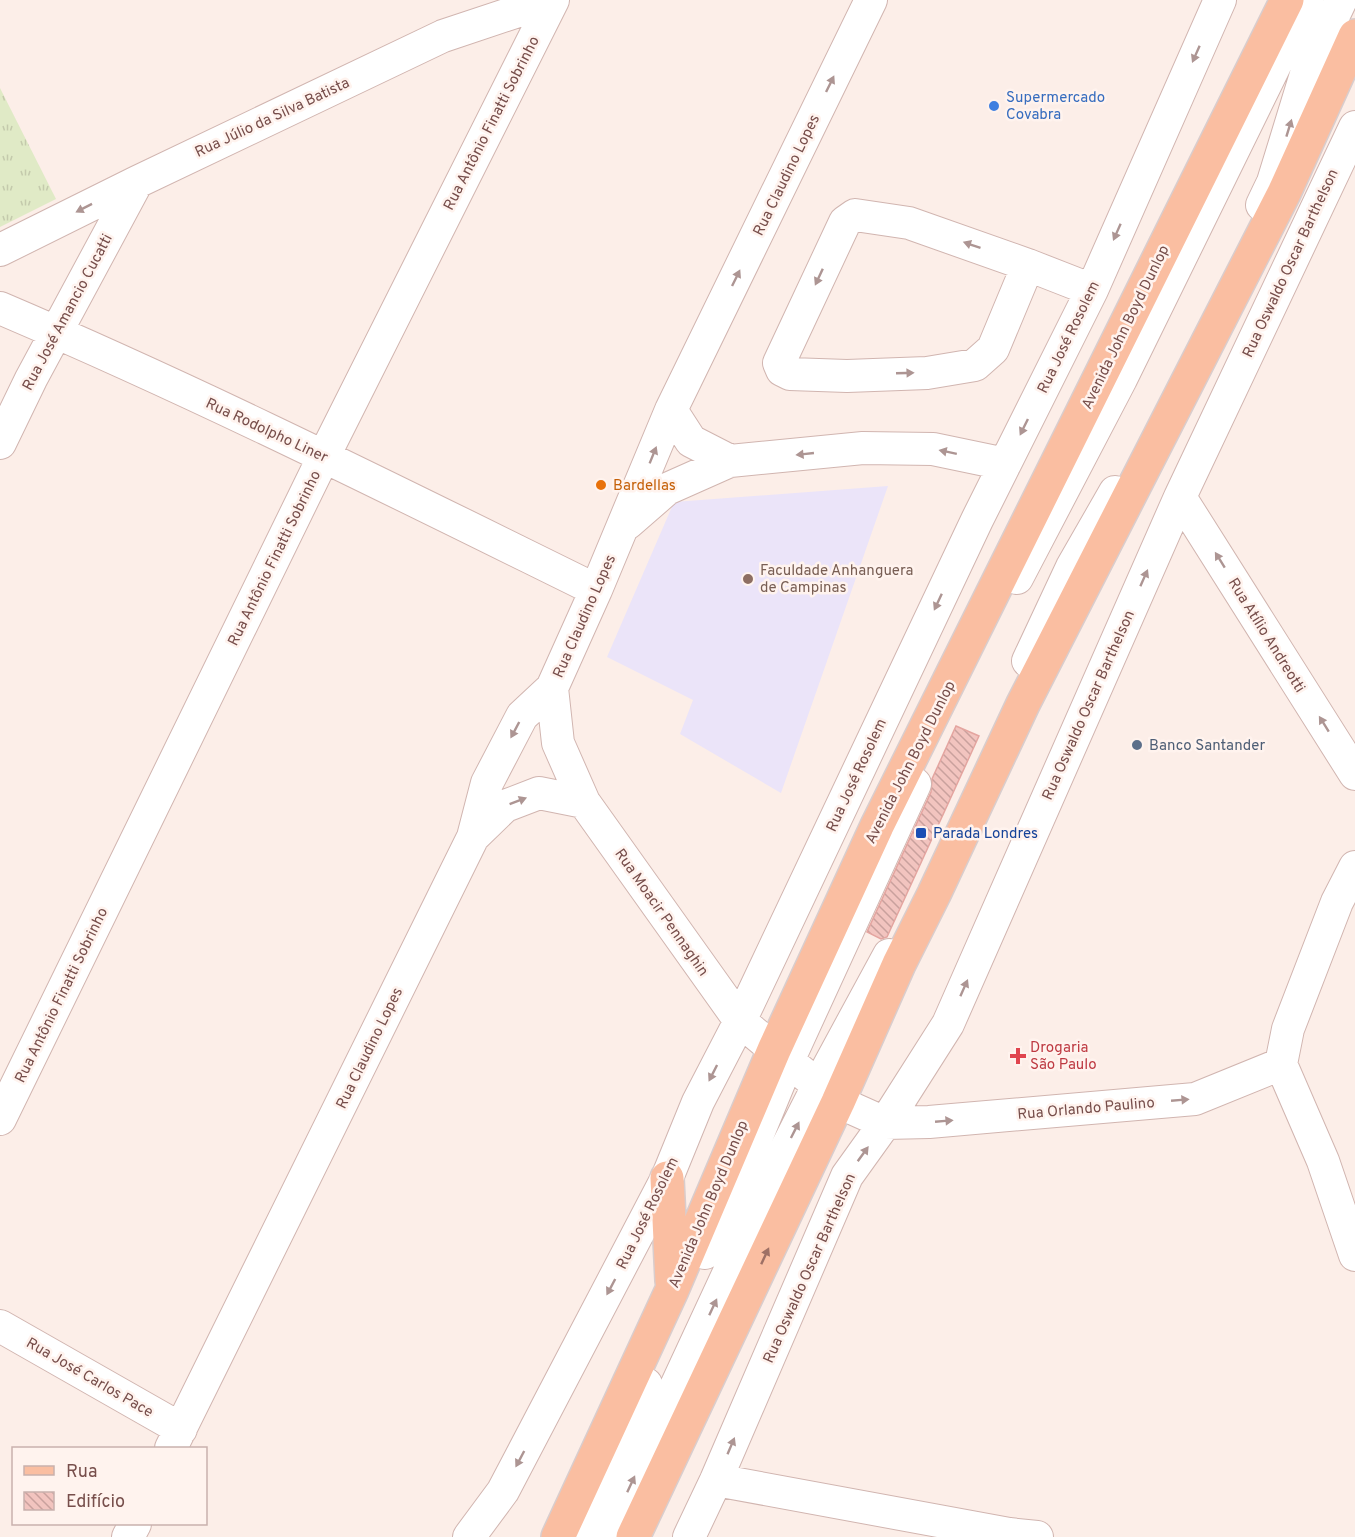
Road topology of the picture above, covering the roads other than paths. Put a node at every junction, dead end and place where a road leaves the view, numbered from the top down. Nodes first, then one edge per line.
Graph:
1 (552, 0) edge
2 (871, 0) edge
3 (1220, 0) edge
4 (1287, 0) edge
5 (1307, 0) edge
6 (1341, 0) edge
7 (1355, 36) edge
8 (1355, 127) edge
9 (137, 182) junction
10 (0, 250) edge
11 (1028, 265) junction
12 (1092, 290) junction
13 (0, 308) edge
14 (56, 332) junction
15 (671, 410) junction
16 (0, 443) edge
17 (324, 456) junction
18 (730, 461) junction
19 (1005, 464) junction
20 (1180, 497) junction
21 (623, 528) junction
22 (596, 590) junction
23 (552, 688) junction
24 (1355, 774) edge
25 (584, 802) junction
26 (473, 837) junction
27 (1355, 867) edge
28 (1346, 905) edge
29 (740, 1021) junction
30 (781, 1055) junction
31 (1281, 1064) junction
32 (828, 1094) junction
33 (0, 1119) edge
34 (885, 1124) junction
35 (667, 1178) junction
36 (1355, 1255) edge
37 (672, 1290) junction
38 (0, 1326) edge
39 (176, 1439) edge
40 (716, 1480) junction
41 (1018, 1536) edge
42 (469, 1537) edge
43 (558, 1537) edge
44 (578, 1537) edge
45 (606, 1537) edge
46 (633, 1537) edge
47 (689, 1537) edge

1 - 9 street, Rua Júlio da Silva Batista
1 - 17 street, Rua Antônio Finatti Sobrinho
15 -> 2 street, Rua Claudino Lopes
3 -> 12 street, Rua José Rosolem
4 - 30 main road, Avenida John Boyd Dunlop
5 - 30 street
32 -> 6 street
7 - 32 main road
8 - 20 street, Rua Oswaldo Oscar Barthelson
9 -> 10 street, Rua Júlio da Silva Batista
9 - 14 street, Rua José Amancio Cucatti
11 -> 11 street
11 - 12 street
12 -> 19 street, Rua José Rosolem
13 - 14 street, Rua Rodolpho Liner
14 - 16 street, Rua José Amancio Cucatti
14 - 17 street, Rua Rodolpho Liner
15 - 18 street
21 -> 15 street, Rua Claudino Lopes
17 - 22 street, Rua Rodolpho Liner
17 - 33 street, Rua Antônio Finatti Sobrinho
19 -> 18 street
18 - 21 street
19 -> 29 street, Rua José Rosolem
24 -> 20 street, Rua Atílio Andreotti
34 -> 20 street, Rua Oswaldo Oscar Barthelson
21 - 22 street, Rua Claudino Lopes
22 - 23 street, Rua Claudino Lopes
23 - 25 street, Rua Moacir Pennaghin
23 -> 26 street, Rua Claudino Lopes
26 -> 25 street
25 - 29 street, Rua Moacir Pennaghin
26 - 39 street, Rua Claudino Lopes
27 - 28 street
28 - 31 street
29 - 30 street, Rua Moacir Pennaghin
29 -> 35 street, Rua José Rosolem
30 - 32 street, Rua Moacir Pennaghin
30 - 37 main road, Avenida John Boyd Dunlop
30 - 44 street
34 -> 31 street, Rua Orlando Paulino
31 - 36 street
32 - 34 street, Rua Moacir Pennaghin
45 -> 32 street
46 -> 32 main road
40 -> 34 street, Rua Oswaldo Oscar Barthelson
35 - 37 main road
35 -> 42 street, Rua José Rosolem
37 - 43 main road, Avenida John Boyd Dunlop
38 - 39 street, Rua José Carlos Pace
40 - 41 street
40 - 47 street, Rua Oswaldo Oscar Barthelson

